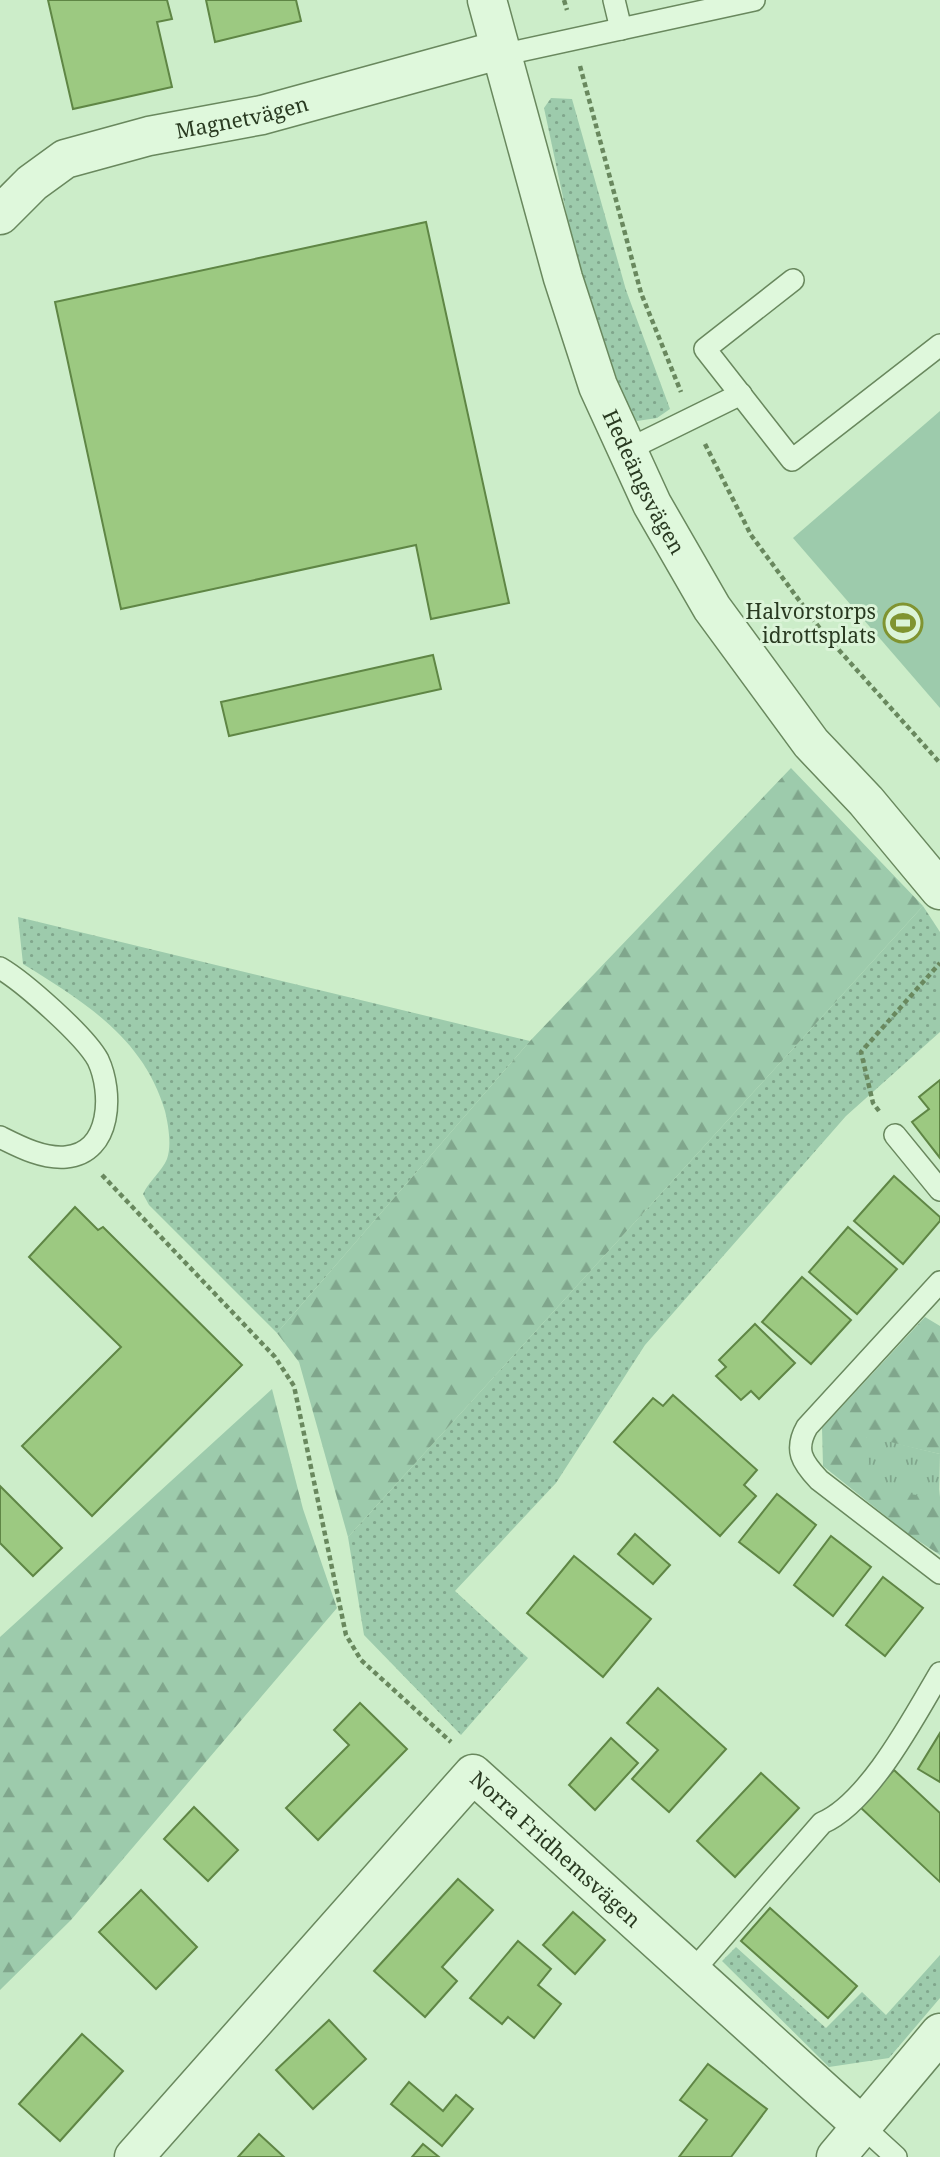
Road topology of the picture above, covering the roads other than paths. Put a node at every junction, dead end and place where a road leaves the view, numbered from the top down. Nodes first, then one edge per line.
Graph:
1 (486, 0) edge
2 (614, 0) edge
3 (754, 0) edge
4 (621, 29) junction
5 (500, 53) junction
6 (0, 215) edge
7 (793, 280) dead end
8 (940, 345) edge
9 (741, 394) junction
10 (627, 450) junction
11 (940, 890) edge
12 (0, 968) edge
13 (895, 1135) road end
14 (0, 1137) edge
15 (940, 1190) edge
16 (940, 1282) edge
17 (940, 1573) edge
18 (940, 1673) edge
19 (692, 1972) junction
20 (940, 2033) edge
21 (861, 2126) junction
22 (134, 2157) edge
23 (836, 2157) edge
24 (895, 2157) edge

1 - 5 street, Hedeängsvägen
2 - 4 lane
3 - 4 lane
4 - 5 lane
5 - 6 street, Magnetvägen
5 - 10 street, Hedeängsvägen
7 - 9 lane
8 - 9 lane
9 - 10 lane
10 - 11 street, Hedeängsvägen
12 - 14 lane
13 - 15 lane
16 - 17 lane
18 - 19 lane
19 - 21 street, Norra Fridhemsvägen
19 - 22 street, Norra Fridhemsvägen
20 - 21 street
21 - 23 street
21 - 24 lane

